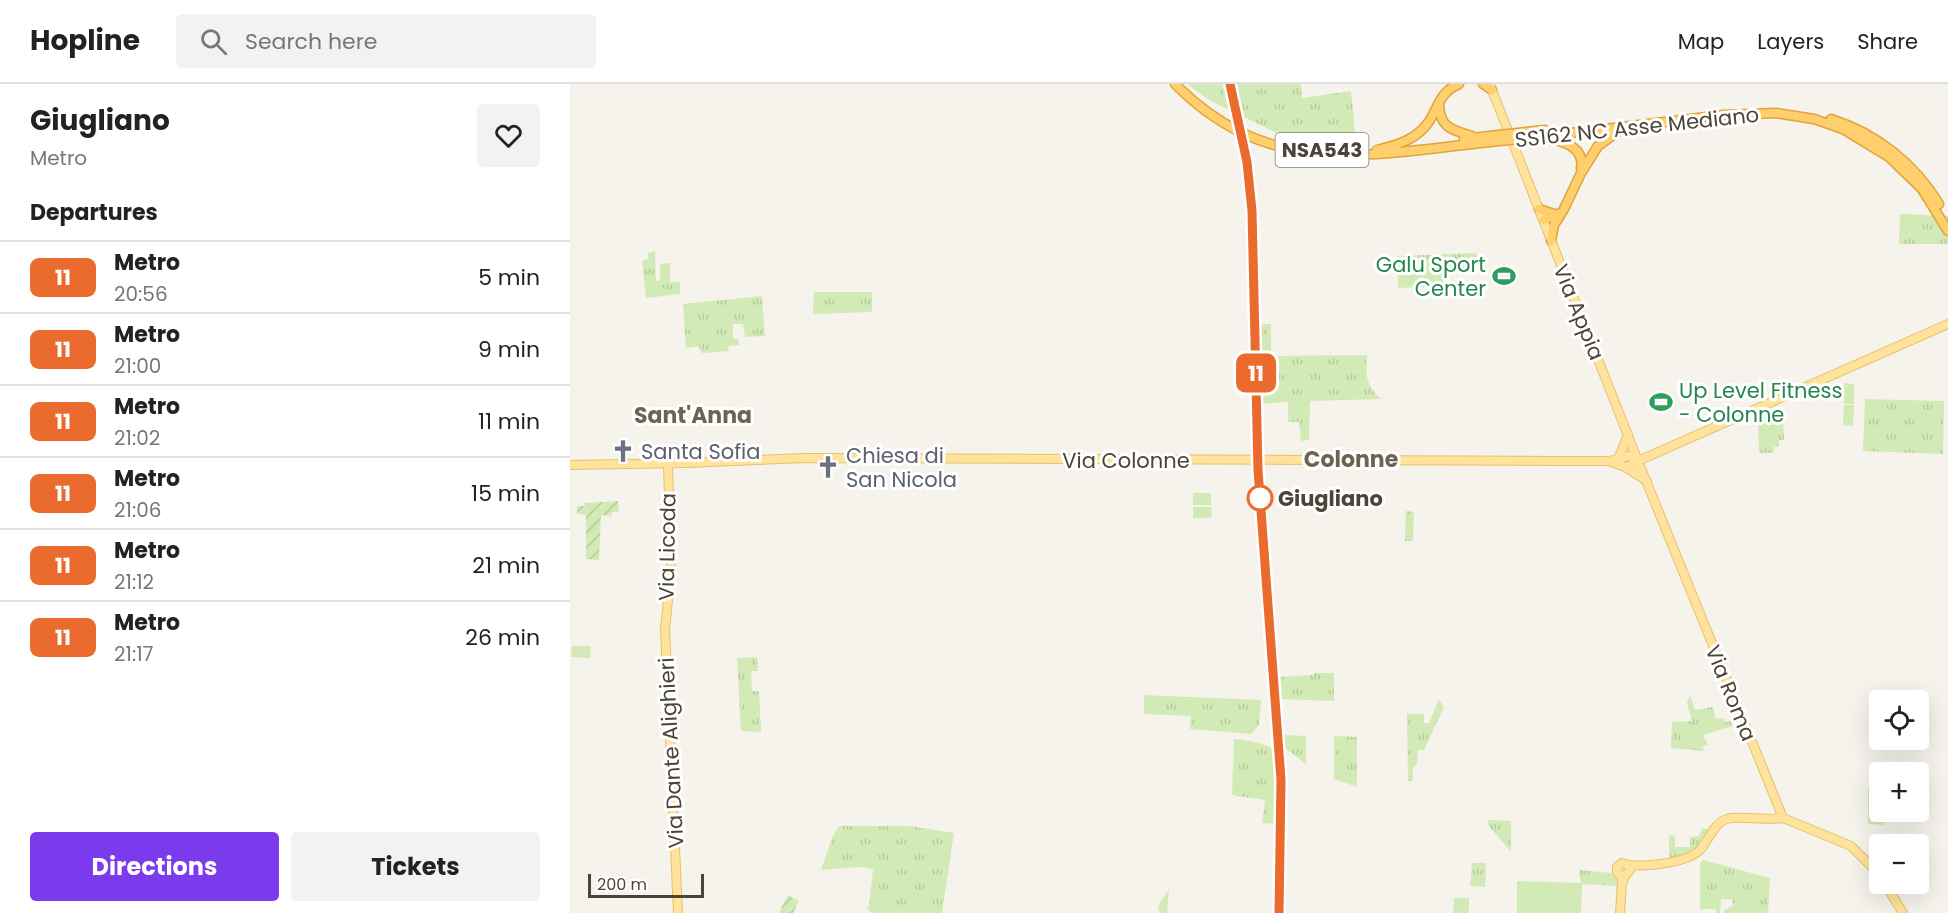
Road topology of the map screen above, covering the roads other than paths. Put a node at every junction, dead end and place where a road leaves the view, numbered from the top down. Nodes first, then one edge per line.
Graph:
1 (1175, 84) edge
2 (1183, 84) edge
3 (1459, 84) edge
4 (1483, 84) edge
5 (1491, 87) edge
6 (1439, 99) junction
7 (1626, 126) junction
8 (1844, 126) junction
9 (1576, 129) junction
10 (1550, 134) junction
11 (1479, 137) junction
12 (1499, 138) junction
13 (1377, 150) junction
14 (1581, 172) junction
15 (1539, 209) junction
16 (1557, 215) junction
17 (1948, 221) edge
18 (1544, 222) junction
19 (1948, 231) edge
20 (1551, 241) junction
21 (1948, 324) edge
22 (1628, 435) junction
23 (1619, 457) junction
24 (1609, 461) junction
25 (1638, 461) junction
26 (668, 464) junction
27 (570, 465) edge
28 (1626, 467) junction
29 (1647, 481) junction
30 (665, 630) joint
31 (1782, 818) junction
32 (1869, 864) edge
33 (1891, 894) edge
34 (678, 913) edge
35 (1620, 913) edge
36 (1903, 913) edge

1 - 12 highway, NSA543
2 - 13 highway, NSA543
3 - 6 highway
4 - 5 highway
5 - 15 main road, Via Appia
6 - 11 highway
6 - 13 highway
7 - 8 highway, SS162 NC Asse Mediano
7 - 9 highway, SS162 NC Asse Mediano
7 - 14 highway
8 - 9 highway
8 - 17 highway
8 - 19 highway
9 - 10 highway, SS162 NC Asse Mediano
10 - 12 highway, SS162 NC Asse Mediano, bridge
10 - 14 highway
11 - 12 highway, SS162 NC Asse Mediano
11 - 13 highway, NSA543
14 - 16 highway
15 - 16 highway
15 - 18 main road, Via Appia
16 - 18 highway
16 - 20 highway
18 - 20 main road, Via Appia
20 - 22 main road, Via Appia
21 - 25 main road
22 - 23 main road
22 - 25 main road, Via Appia
23 - 24 main road
23 - 25 main road
24 - 26 main road, Via Colonne
24 - 28 main road
25 - 28 main road
25 - 29 main road, Via Roma
26 - 27 main road, Via Colonne
26 - 30 main road, Via Licoda
28 - 29 main road
29 - 31 main road, Via Roma
30 - 34 main road, Via Dante Alighieri
31 - 32 main road
31 - 35 main road
33 - 36 main road

